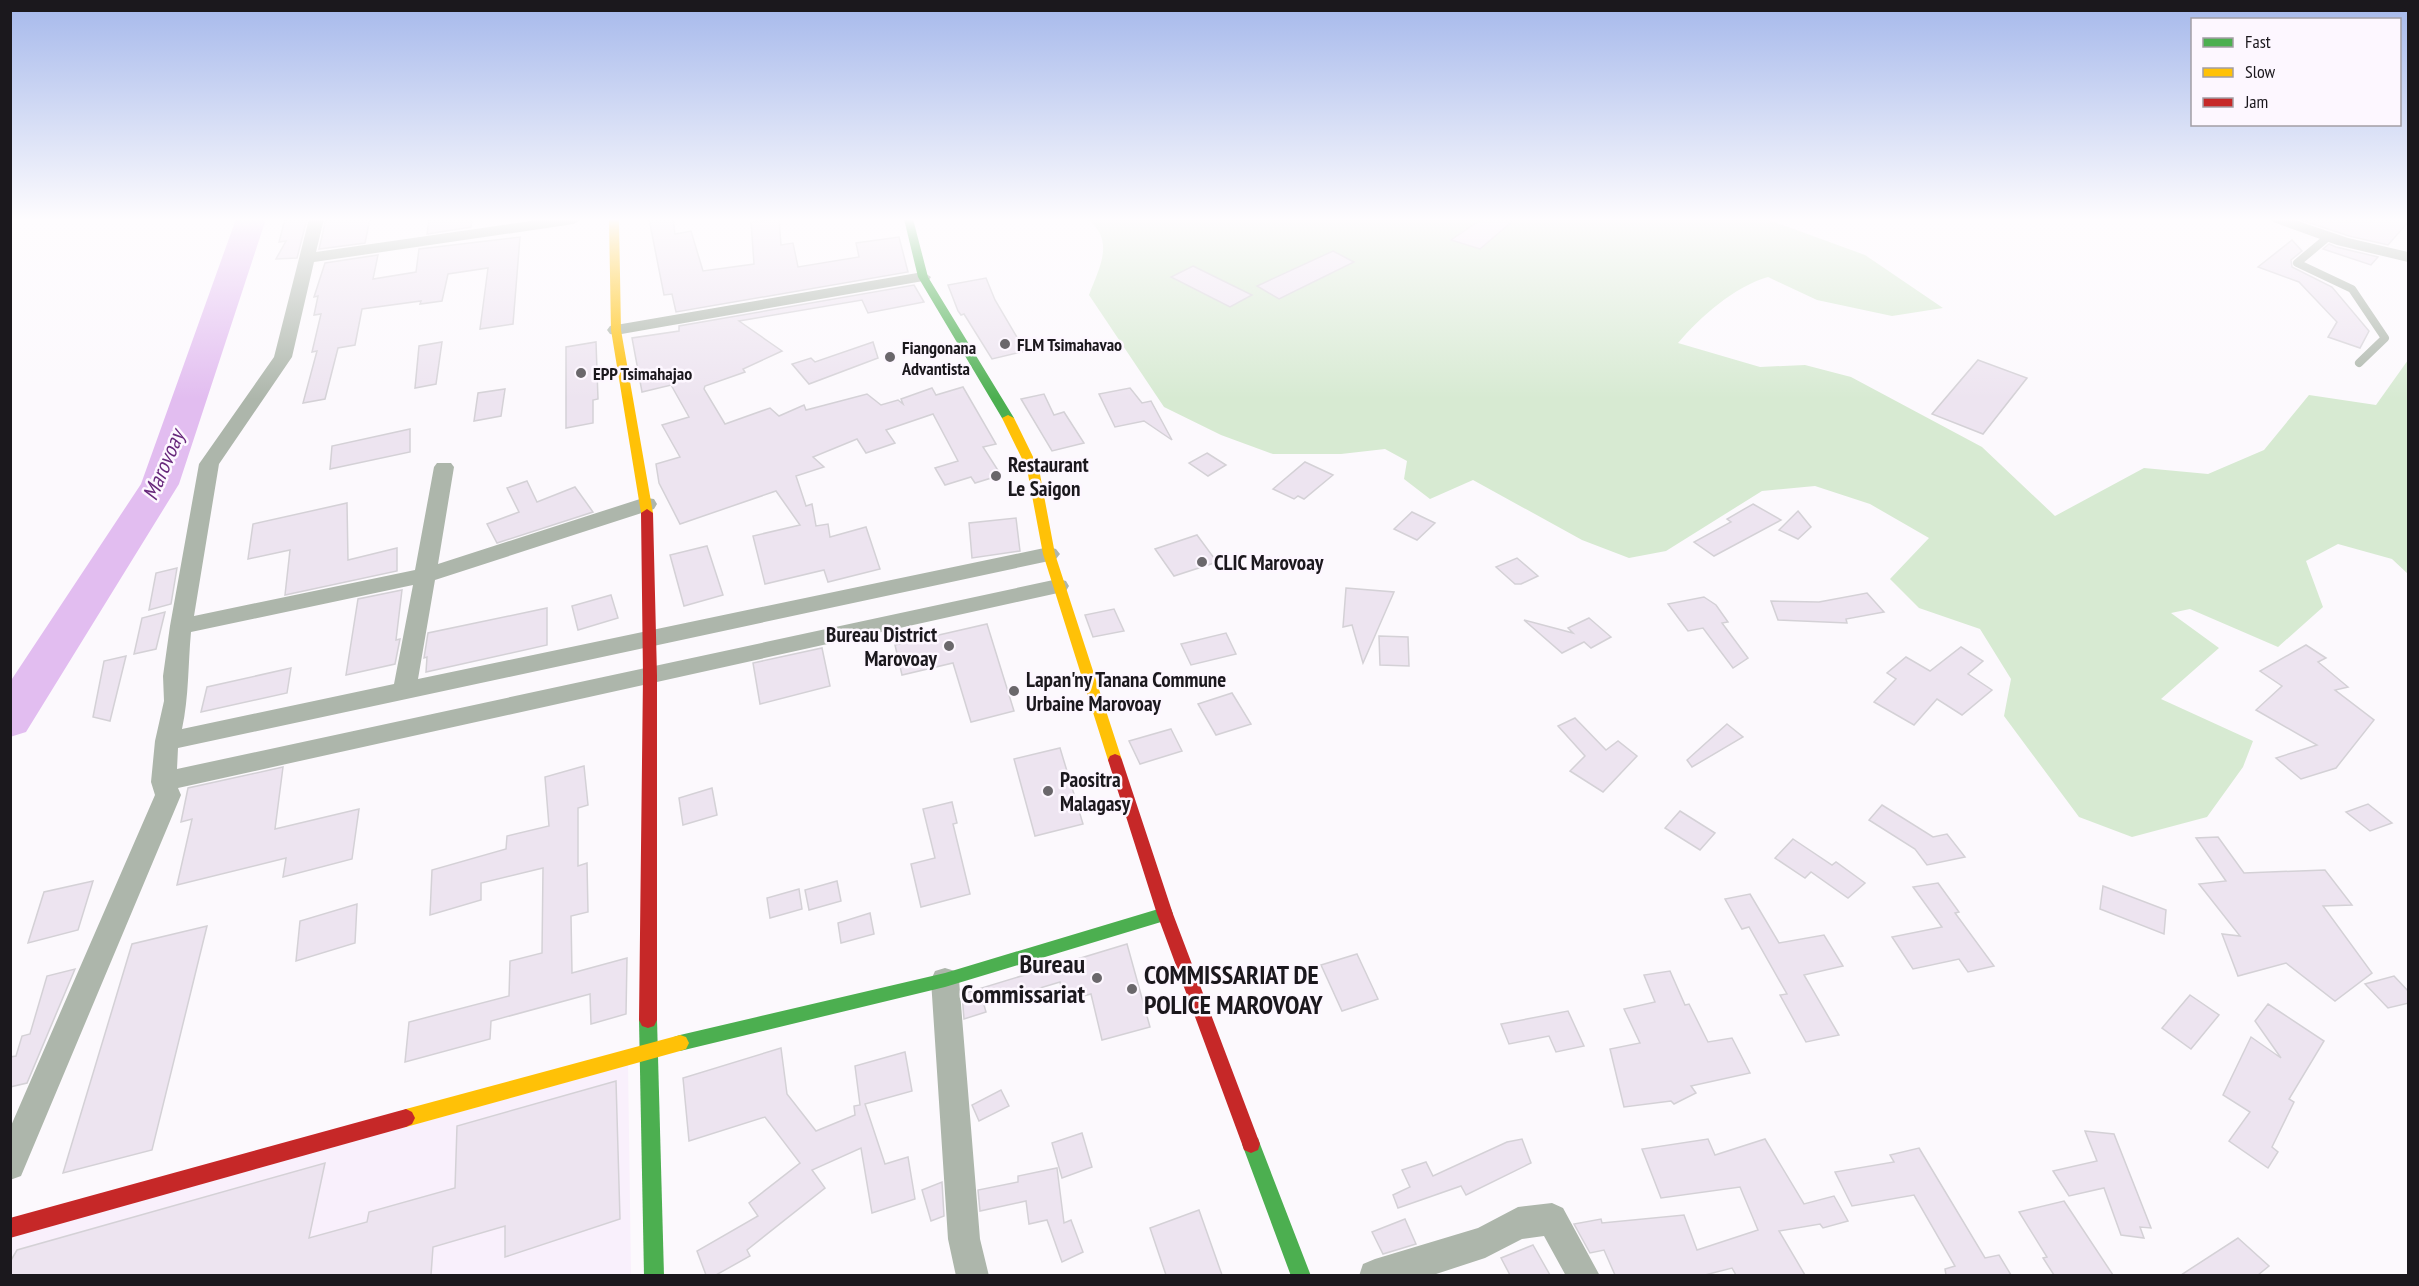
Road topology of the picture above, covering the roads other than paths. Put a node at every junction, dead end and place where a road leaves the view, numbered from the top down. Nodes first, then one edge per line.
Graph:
1 (301, 279) edge
2 (615, 279) edge
3 (911, 279) edge
4 (924, 279) edge
5 (2332, 279) edge
6 (616, 330) junction
7 (2359, 363) dead end
8 (444, 467) dead end
9 (647, 504) junction
10 (1049, 554) junction
11 (426, 575) junction
12 (1058, 586) junction
13 (181, 626) junction
14 (648, 637) junction
15 (650, 676) junction
16 (405, 690) junction
17 (167, 741) junction
18 (163, 782) junction
19 (1166, 914) junction
20 (945, 980) junction
21 (648, 1050) junction
22 (10, 1165) edge
23 (10, 1228) edge
24 (654, 1275) edge
25 (973, 1275) edge
26 (1301, 1275) edge
27 (1375, 1275) edge
28 (1584, 1275) edge

1 - 13 street
2 - 6 street
3 - 6 street
4 - 10 street
5 - 7 lane
6 - 9 street
8 - 11 street
9 - 11 street
9 - 14 street
10 - 12 street
10 - 14 street
11 - 13 street
11 - 16 street
12 - 15 street
12 - 19 street
13 - 17 street
14 - 15 street
14 - 16 street
15 - 18 street
15 - 21 street
16 - 17 street
17 - 18 street
18 - 22 street
19 - 20 street
19 - 26 street
20 - 21 street
20 - 25 street
21 - 23 street
21 - 24 street
27 - 28 street

